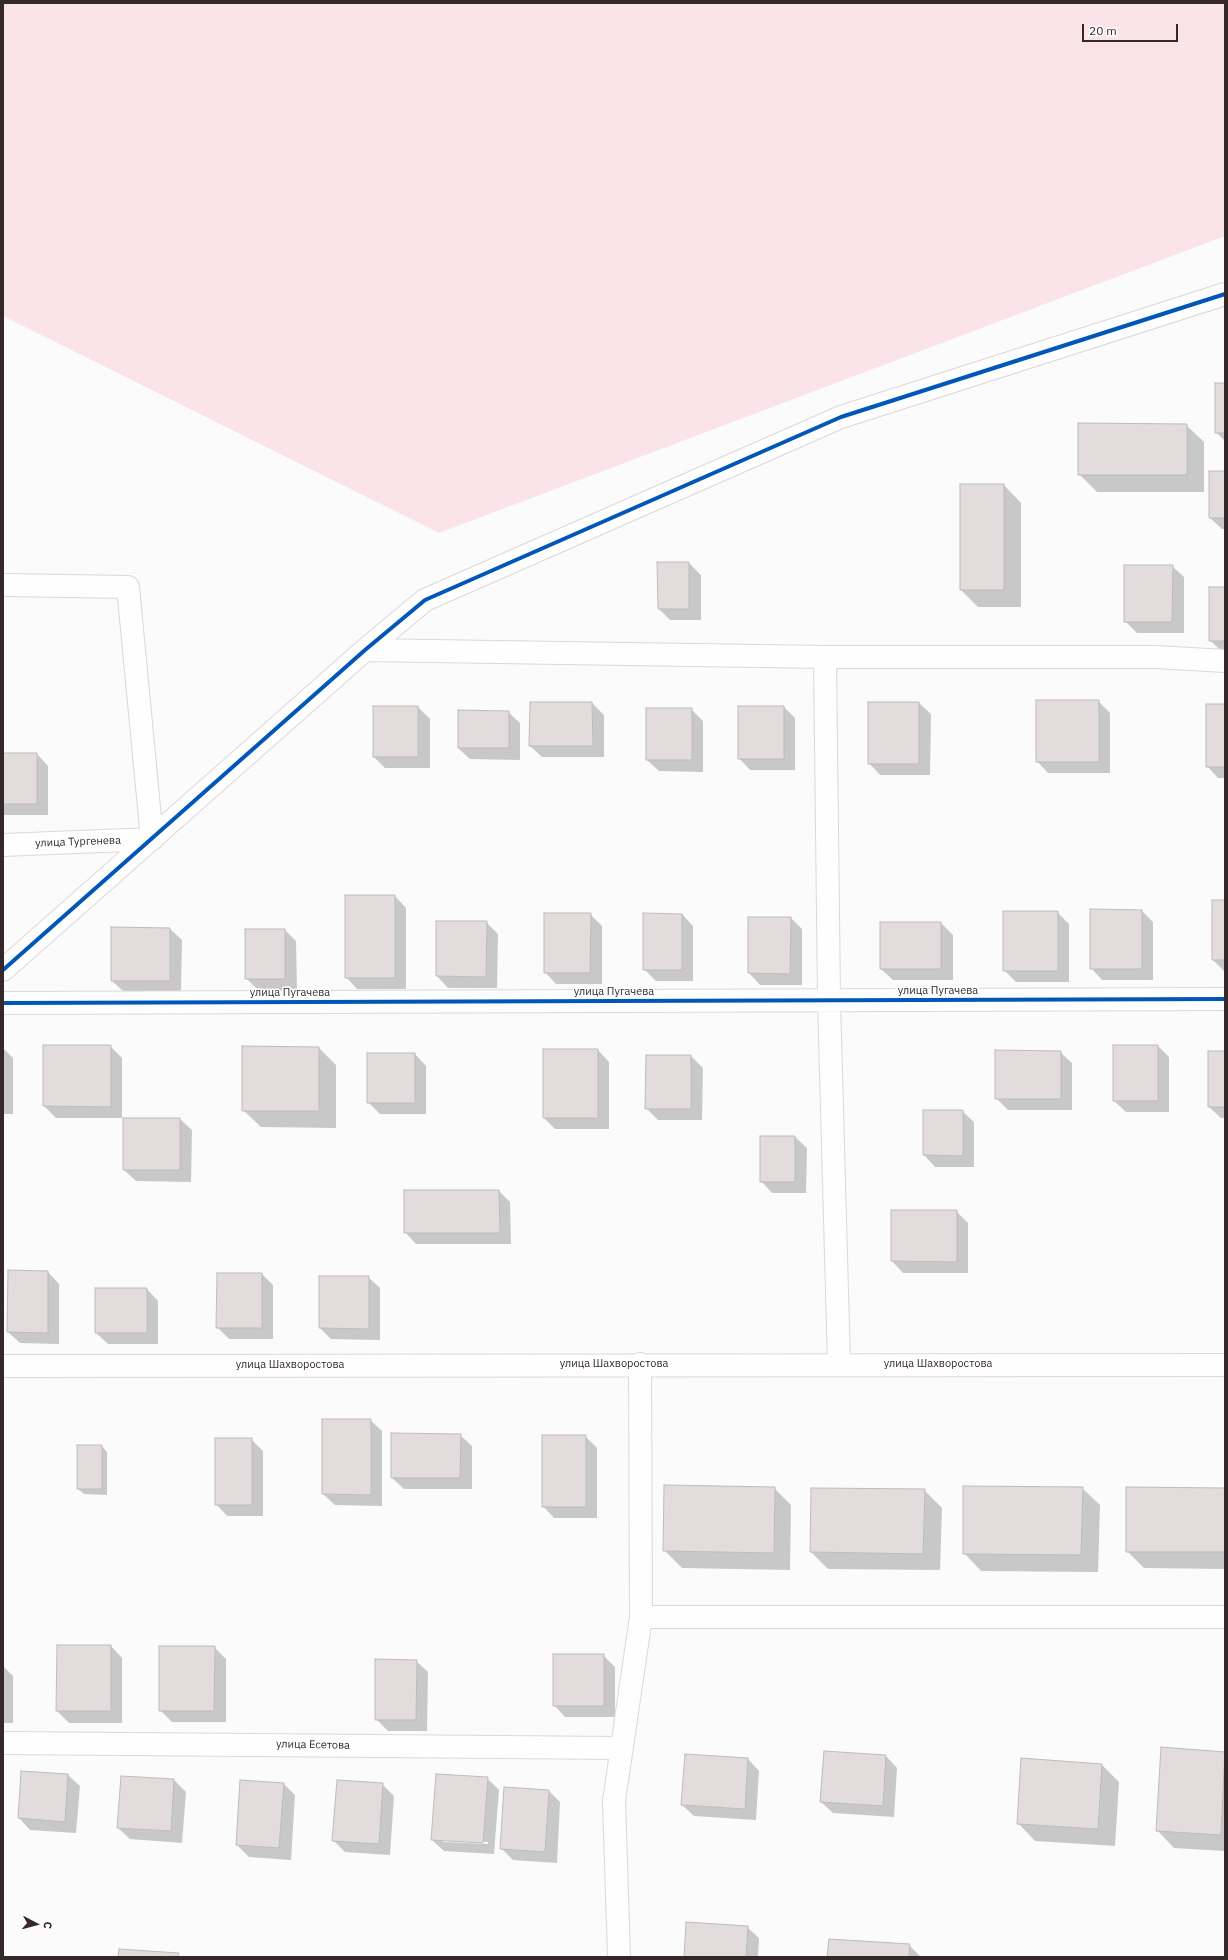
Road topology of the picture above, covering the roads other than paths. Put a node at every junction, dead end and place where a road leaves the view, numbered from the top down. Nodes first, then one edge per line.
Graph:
1 (1225, 294) edge
2 (3, 585) edge
3 (365, 650) junction
4 (825, 657) junction
5 (1225, 661) edge
6 (152, 839) junction
7 (3, 845) edge
8 (3, 970) edge
9 (1225, 999) edge
10 (830, 1000) junction
11 (3, 1003) edge
12 (640, 1364) junction
13 (839, 1364) junction
14 (1225, 1365) edge
15 (3, 1366) edge
16 (642, 1617) junction
17 (1225, 1617) edge
18 (3, 1742) edge
19 (622, 1748) junction
20 (619, 1957) edge

1 - 3 street
2 - 6 street
3 - 4 street
3 - 6 street
4 - 5 street
4 - 10 street
6 - 7 street, улица Тургенева
6 - 8 street
9 - 10 street, улица Пугачева
10 - 11 street, улица Пугачева
10 - 13 street
12 - 13 street, улица Шахворостова
12 - 15 street, улица Шахворостова
12 - 16 street
13 - 14 street, улица Шахворостова
16 - 17 street
16 - 19 street
18 - 19 street, улица Есетова
19 - 20 street

